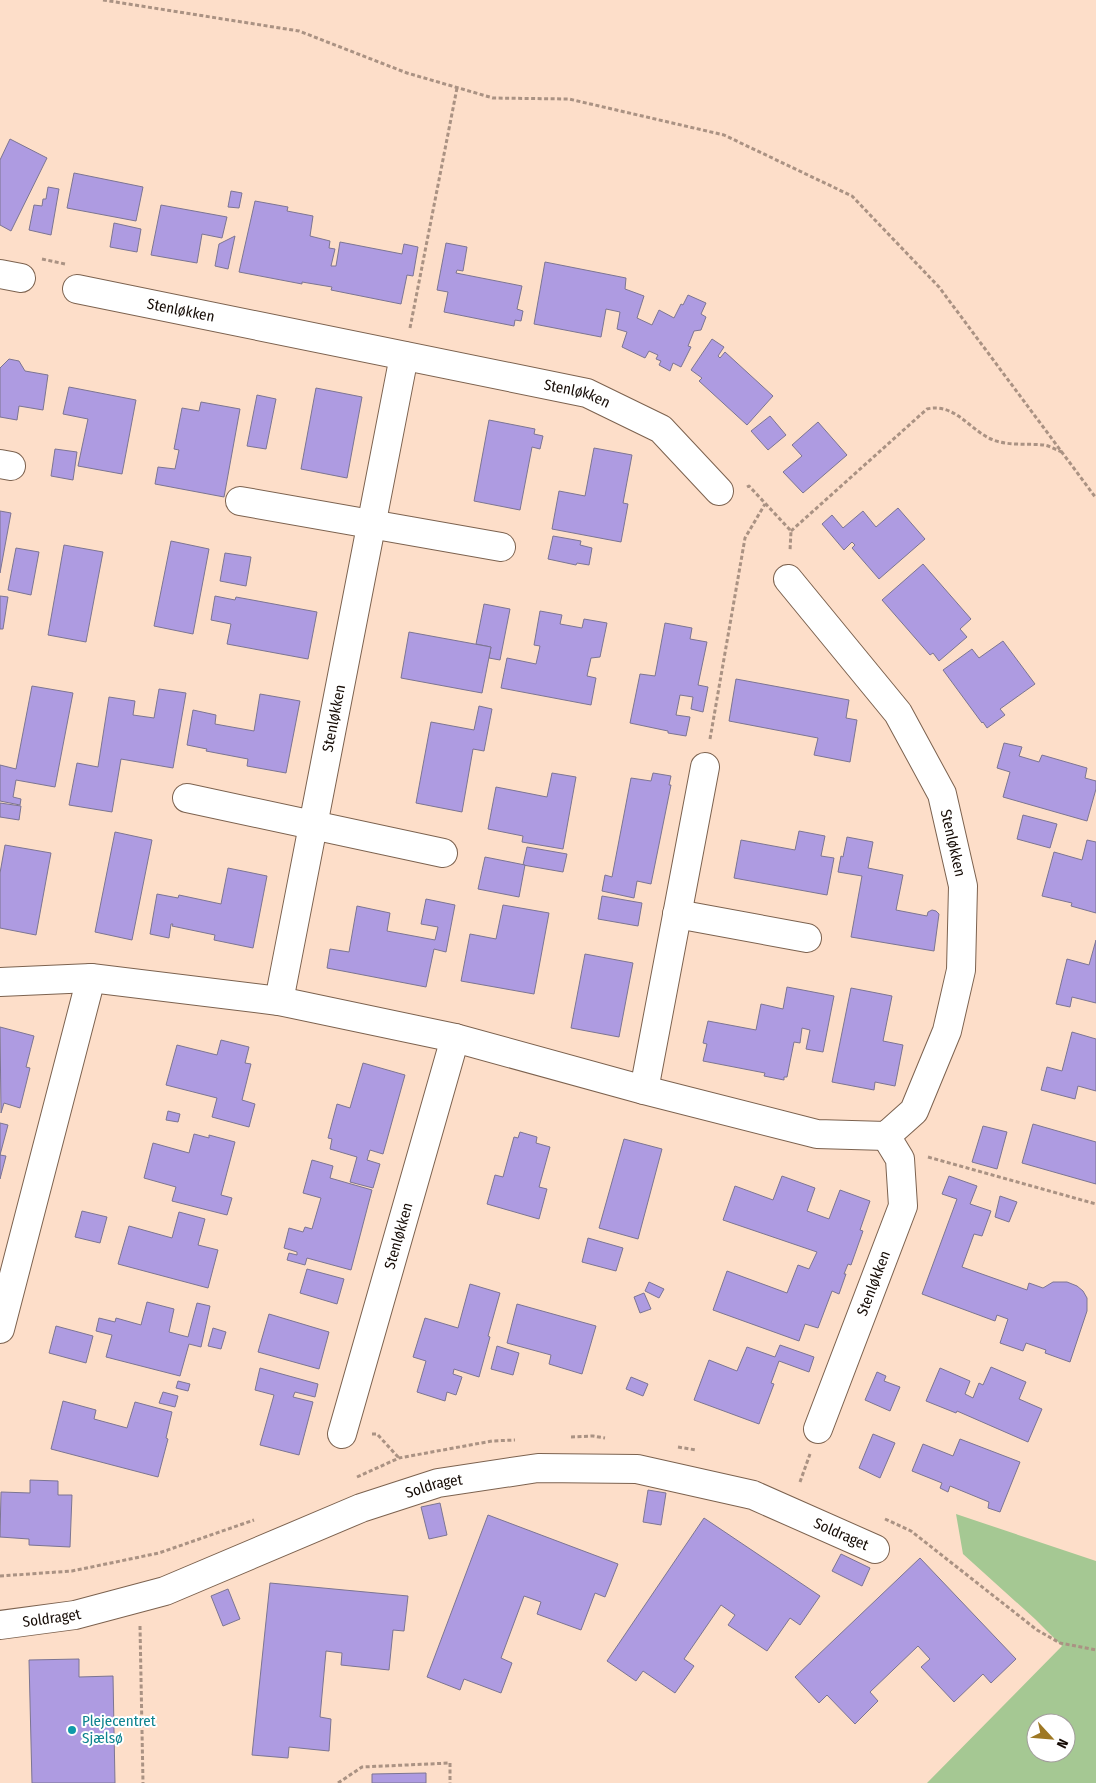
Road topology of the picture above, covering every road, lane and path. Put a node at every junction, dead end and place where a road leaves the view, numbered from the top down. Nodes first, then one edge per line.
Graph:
1 (103, 0) edge
2 (457, 88) junction
3 (11, 276) edge
4 (77, 288) joint
5 (404, 356) junction
6 (1064, 453) junction
7 (719, 491) joint
8 (1096, 498) edge
9 (240, 500) dead end
10 (765, 504) junction
11 (372, 524) junction
12 (791, 531) junction
13 (501, 548) dead end
14 (788, 579) joint
15 (705, 767) joint
16 (187, 798) dead end
17 (313, 825) junction
18 (443, 853) dead end
19 (677, 914) junction
20 (807, 938) dead end
21 (92, 978) junction
22 (0, 982) edge
23 (279, 1001) junction
24 (455, 1038) junction
25 (644, 1090) junction
26 (886, 1136) junction
27 (900, 1159) junction
28 (1096, 1204) edge
29 (0, 1330) edge
30 (818, 1429) dead end
31 (342, 1434) joint
32 (355, 1478) dead end
33 (258, 1518) dead end
34 (910, 1531) dead end
35 (875, 1549) dead end
36 (0, 1576) edge
37 (140, 1598) junction
38 (0, 1625) edge
39 (1096, 1650) edge
40 (143, 1783) edge
41 (338, 1783) edge
42 (450, 1783) edge

1 - 2 path
2 - 5 path
2 - 6 path
3 - 4 path
4 - 5 street, Stenløkken
5 - 7 street, Stenløkken
5 - 11 street, Stenløkken
6 - 8 path
6 - 12 path
7 - 10 path
9 - 11 street
10 - 12 path
10 - 15 path
11 - 13 street
11 - 17 street, Stenløkken
12 - 14 path
14 - 26 street, Stenløkken
15 - 19 street
16 - 17 street
17 - 18 street
17 - 23 street, Stenløkken
19 - 20 street
19 - 25 street
21 - 22 street
21 - 23 street
21 - 29 street
23 - 24 street
24 - 25 street
24 - 31 street, Stenløkken
25 - 26 street
26 - 27 street, Stenløkken
27 - 28 path
27 - 30 street, Stenløkken
31 - 32 path
33 - 36 path
34 - 39 path
35 - 37 street, Soldraget
37 - 38 street, Soldraget
37 - 40 path
41 - 42 path

